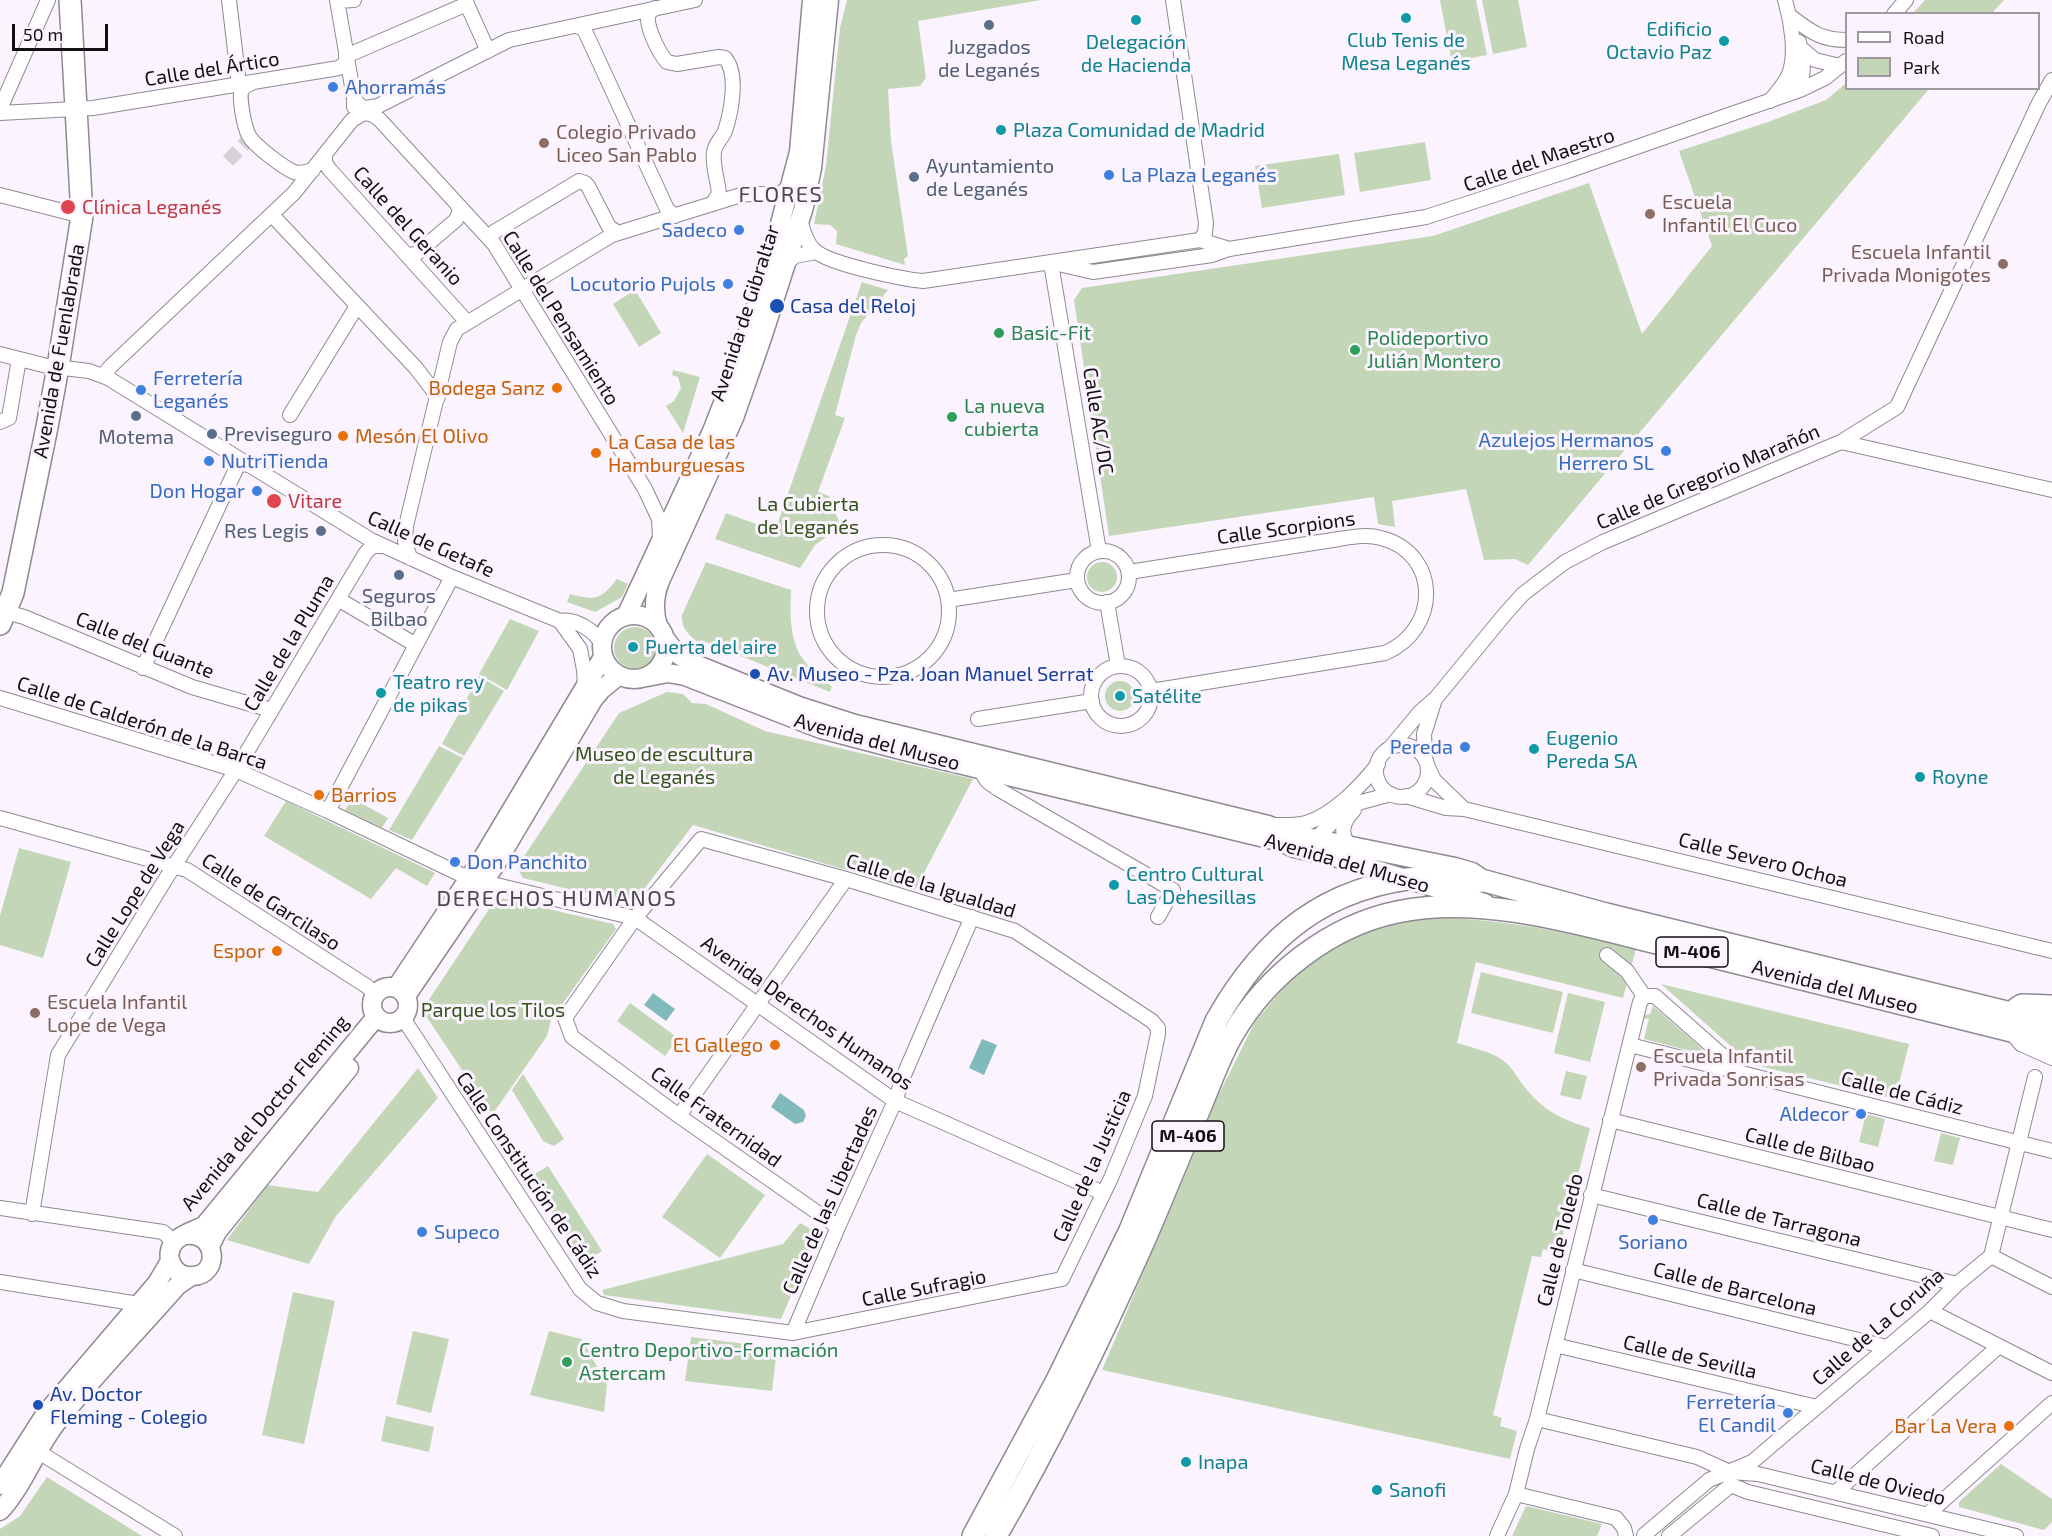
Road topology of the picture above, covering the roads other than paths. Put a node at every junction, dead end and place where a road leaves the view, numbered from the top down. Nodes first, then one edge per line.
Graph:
1 (48, 0) edge
2 (70, 0) edge
3 (229, 0) edge
4 (337, 0) edge
5 (354, 0) edge
6 (695, 0) edge
7 (812, 0) edge
8 (829, 0) edge
9 (1173, 0) edge
10 (1785, 0) edge
11 (1906, 0) edge
12 (466, 2) edge
13 (655, 8) junction
14 (1896, 12) edge
15 (1792, 17) junction
16 (577, 26) junction
17 (1845, 40) edge
18 (1796, 44) junction
19 (488, 51) junction
20 (347, 56) junction
21 (1843, 63) edge
22 (2052, 80) edge
23 (244, 84) junction
24 (1791, 93) junction
25 (354, 98) junction
26 (1770, 101) junction
27 (76, 109) junction
28 (0, 111) edge
29 (374, 114) junction
30 (350, 122) junction
31 (325, 155) junction
32 (313, 170) junction
33 (791, 186) junction
34 (0, 195) edge
35 (457, 204) junction
36 (712, 204) junction
37 (272, 215) junction
38 (82, 216) junction
39 (675, 216) junction
40 (800, 220) junction
41 (618, 233) junction
42 (1200, 240) junction
43 (493, 243) junction
44 (1229, 249) junction
45 (816, 252) junction
46 (405, 253) junction
47 (1053, 263) junction
48 (786, 264) junction
49 (523, 289) junction
50 (357, 306) junction
51 (462, 326) junction
52 (0, 354) edge
53 (19, 359) junction
54 (58, 367) junction
55 (416, 368) junction
56 (108, 378) junction
57 (438, 397) junction
58 (290, 415) dead end
59 (0, 422) edge
60 (1841, 442) junction
61 (249, 465) junction
62 (2052, 490) edge
63 (382, 546) junction
64 (660, 546) junction
65 (1100, 551) junction
66 (410, 558) junction
67 (1129, 572) junction
68 (452, 577) junction
69 (1077, 580) junction
70 (338, 599) junction
71 (948, 600) junction
72 (1107, 602) junction
73 (626, 616) junction
74 (2, 617) edge
75 (560, 621) junction
76 (661, 631) junction
77 (416, 645) junction
78 (602, 651) junction
79 (1118, 666) junction
80 (143, 668) junction
81 (618, 676) junction
82 (647, 677) junction
83 (585, 687) junction
84 (1151, 691) junction
85 (0, 698) edge
86 (1436, 698) junction
87 (1092, 701) junction
88 (271, 710) junction
89 (978, 719) dead end
90 (1390, 748) junction
91 (1426, 763) junction
92 (1378, 764) junction
93 (980, 769) junction
94 (236, 770) junction
95 (1391, 794) junction
96 (1406, 796) junction
97 (1364, 802) junction
98 (1464, 809) junction
99 (328, 811) junction
100 (0, 818) edge
101 (1268, 825) junction
102 (1317, 840) junction
103 (1281, 842) junction
104 (1351, 846) junction
105 (175, 867) junction
106 (476, 879) junction
107 (846, 879) junction
108 (1406, 880) junction
109 (1485, 882) junction
110 (1518, 912) junction
111 (972, 917) junction
112 (1158, 917) dead end
113 (635, 918) junction
114 (2052, 951) edge
115 (1607, 955) dead end
116 (401, 992) junction
117 (375, 994) junction
118 (1644, 996) junction
119 (758, 1004) junction
120 (2052, 1006) edge
121 (388, 1019) junction
122 (2009, 1022) junction
123 (2052, 1023) edge
124 (1158, 1031) joint
125 (2052, 1041) edge
126 (1630, 1045) junction
127 (2052, 1058) edge
128 (1742, 1072) junction
129 (2035, 1077) dead end
130 (895, 1101) junction
131 (679, 1116) junction
132 (1610, 1120) junction
133 (2019, 1142) junction
134 (2052, 1151) edge
135 (1103, 1193) junction
136 (1591, 1195) junction
137 (0, 1208) edge
138 (32, 1214) junction
139 (2001, 1217) junction
140 (838, 1227) junction
141 (2052, 1230) edge
142 (180, 1239) junction
143 (210, 1246) junction
144 (1990, 1256) junction
145 (170, 1261) junction
146 (1573, 1270) junction
147 (190, 1277) junction
148 (1062, 1279) joint
149 (0, 1282) edge
150 (1958, 1284) junction
151 (2052, 1287) edge
152 (140, 1304) junction
153 (1930, 1311) junction
154 (793, 1334) junction
155 (1554, 1345) junction
156 (1999, 1346) junction
157 (1887, 1347) junction
158 (2052, 1373) edge
159 (2052, 1403) edge
160 (1817, 1407) junction
161 (1537, 1419) junction
162 (37, 1451) junction
163 (1731, 1478) junction
164 (0, 1485) edge
165 (1836, 1492) junction
166 (1516, 1494) junction
167 (0, 1510) edge
168 (1928, 1514) junction
169 (998, 1533) edge
170 (175, 1536) edge
171 (973, 1536) edge
172 (1497, 1536) edge
173 (1626, 1536) edge
174 (1641, 1536) edge
175 (1670, 1536) edge
176 (1932, 1536) edge
177 (2016, 1536) edge

1 - 28 street
2 - 27 highway, Avenida de Fuenlabrada
3 - 23 street
4 - 5 street
4 - 20 street
6 - 13 street
7 - 33 main road, Avenida de Gibraltar
8 - 40 main road, Avenida de Gibraltar
9 - 42 street
10 - 15 street
11 - 14 street
12 - 19 street
12 - 20 street, Calle del Ártico
13 - 16 street
13 - 36 street
15 - 17 street
15 - 18 street
16 - 19 street
16 - 39 street
18 - 21 street
18 - 24 street
18 - 26 street
19 - 29 street
20 - 23 street, Calle del Ártico
20 - 25 street
21 - 24 street, Calle del Maestro
22 - 60 street
23 - 27 street, Calle del Ártico
23 - 32 street
24 - 26 street, Calle del Maestro
25 - 29 street, Calle del Pensamiento
25 - 30 street
26 - 44 street, Calle del Maestro
27 - 28 street, Calle del Ártico
27 - 38 highway, Avenida de Fuenlabrada
29 - 30 street
29 - 35 street, Calle del Pensamiento
30 - 31 street
31 - 32 street
31 - 46 street, Calle del Geranio
32 - 37 street
33 - 36 street
33 - 64 main road, Avenida de Gibraltar
34 - 38 street
35 - 43 street, Calle del Pensamiento
35 - 46 street
36 - 39 street
37 - 50 street
37 - 56 street
38 - 54 highway, Avenida de Fuenlabrada
39 - 41 street
40 - 45 street
40 - 48 main road, Avenida de Gibraltar
41 - 43 street
41 - 49 street
42 - 44 street, Calle del Maestro
42 - 47 street, Calle del Maestro
43 - 49 street, Calle del Pensamiento
44 - 47 street, Calle del Maestro
45 - 47 street, Calle del Maestro
45 - 48 street
46 - 51 street, Calle del Geranio
47 - 65 street, Calle AC/DC
48 - 76 main road, Avenida de Gibraltar
49 - 51 street
49 - 64 street, Calle del Pensamiento
50 - 55 street
50 - 58 street
51 - 55 street
51 - 57 street
52 - 53 street, Calle de Getafe
53 - 54 street, Calle de Getafe
53 - 59 street
54 - 56 street, Calle de Getafe
54 - 74 highway, Avenida de Fuenlabrada
55 - 57 street
56 - 61 street, Calle de Getafe
57 - 66 street
60 - 62 street, Calle de Gregorio Marañón
60 - 86 street, Calle de Gregorio Marañón
61 - 63 street, Calle de Getafe
61 - 80 street
63 - 66 street, Calle de Getafe
63 - 70 street, Calle de la Pluma
64 - 73 main road, Avenida de Gibraltar
65 - 67 street
65 - 69 street
66 - 68 street, Calle de Getafe
67 - 72 street
67 - 84 street, Calle Scorpions
68 - 75 street, Calle de Getafe
68 - 77 street
69 - 71 street
69 - 72 street
70 - 77 street
70 - 88 street, Calle de la Pluma
71 - 71 street
72 - 79 street
73 - 76 main road
73 - 78 main road
74 - 80 street, Calle del Guante
75 - 78 street, Calle de Getafe
75 - 83 street
76 - 82 main road
76 - 101 main road, Avenida del Museo
77 - 99 street
78 - 81 main road
78 - 83 main road
79 - 84 street
79 - 87 street
80 - 88 street, Calle del Guante
81 - 82 main road
81 - 106 main road
82 - 93 main road, Avenida del Museo
83 - 106 main road
84 - 87 street
85 - 94 street, Calle de Calderón de la Barca
86 - 90 street
86 - 91 street
87 - 89 street
88 - 94 street, Calle de la Pluma
90 - 91 street
90 - 92 street
91 - 96 street
91 - 98 street
92 - 95 street
92 - 101 street
93 - 103 main road, Avenida del Museo
93 - 112 street
94 - 99 street, Calle de Calderón de la Barca
94 - 105 street, Calle Lope de Vega
95 - 96 street
95 - 97 street
96 - 98 street, Calle Severo Ochoa
97 - 102 street
97 - 104 street
98 - 114 street, Calle Severo Ochoa
99 - 106 street, Calle de Calderón de la Barca
100 - 105 street, Calle de Garcilaso
101 - 102 main road, Avenida del Museo
102 - 103 street
102 - 104 main road, Avenida del Museo
103 - 108 main road, Avenida del Museo
104 - 109 main road, Avenida del Museo
105 - 117 street, Calle de Garcilaso
105 - 138 street, Calle Lope de Vega
106 - 113 street, Avenida Derechos Humanos
106 - 116 main road
107 - 111 street, Calle de la Igualdad
107 - 113 street, Calle de la Igualdad
107 - 119 street
108 - 109 highway, M-406
108 - 110 main road, Avenida del Museo
108 - 171 highway, M-406
109 - 122 highway, Avenida del Museo / M-406
110 - 122 highway, Avenida del Museo / M-406
110 - 169 highway, M-406
111 - 124 street, Calle de la Igualdad
111 - 130 street, Calle de las Libertades
113 - 119 street, Avenida Derechos Humanos
113 - 131 street, Calle Fraternidad
115 - 118 street
116 - 117 main road
116 - 121 main road
117 - 121 main road
118 - 126 street, Calle de Toledo
118 - 128 street, Calle de Cádiz
119 - 130 street, Avenida Derechos Humanos
119 - 131 street
120 - 122 highway
121 - 142 main road, Avenida del Doctor Fleming
121 - 143 main road, Avenida del Doctor Fleming
121 - 154 street, Calle Constitución de Cádiz
122 - 123 highway, Avenida del Museo / M-406
122 - 125 highway, Avenida del Museo / M-406
122 - 127 street
124 - 135 street, Calle de la Justicia
126 - 128 street, Calle de Cádiz
126 - 132 street, Calle de Toledo
128 - 133 street, Calle de Cádiz
129 - 133 street
130 - 135 street, Avenida Derechos Humanos
130 - 140 street, Calle de las Libertades
131 - 140 street, Calle Fraternidad
132 - 136 street, Calle de Toledo
132 - 139 street, Calle de Bilbao
133 - 134 street, Calle de Cádiz
133 - 139 street
135 - 148 street, Calle de la Justicia
136 - 146 street, Calle de Toledo
136 - 150 street, Calle de Tarragona
137 - 138 street
138 - 142 street
139 - 141 street, Calle de Bilbao
139 - 144 street
140 - 154 street, Calle de las Libertades
142 - 143 main road
142 - 145 main road
143 - 147 main road
144 - 150 street, Calle de La Coruña
144 - 151 street
145 - 147 main road
145 - 152 main road
146 - 155 street, Calle de Toledo
146 - 157 street, Calle de Barcelona
147 - 162 main road
148 - 154 street, Calle Sufragio
149 - 152 street
150 - 153 street, Calle de La Coruña
152 - 164 main road
153 - 156 street
153 - 157 street, Calle de La Coruña
155 - 160 street, Calle de Sevilla
155 - 161 street, Calle de Toledo
156 - 158 street
156 - 165 street
157 - 160 street, Calle de La Coruña
159 - 168 street
160 - 163 street, Calle de La Coruña
161 - 163 street, Calle de Oviedo
161 - 166 street, Calle de Toledo
162 - 167 main road
162 - 170 street
163 - 165 street, Calle de Oviedo
163 - 174 street, Calle de La Coruña
163 - 175 street, Calle de La Coruña
163 - 176 street, Calle de Oviedo
165 - 168 street, Calle de Oviedo
166 - 172 street, Calle de Toledo
166 - 173 street
168 - 177 street, Calle de Oviedo

